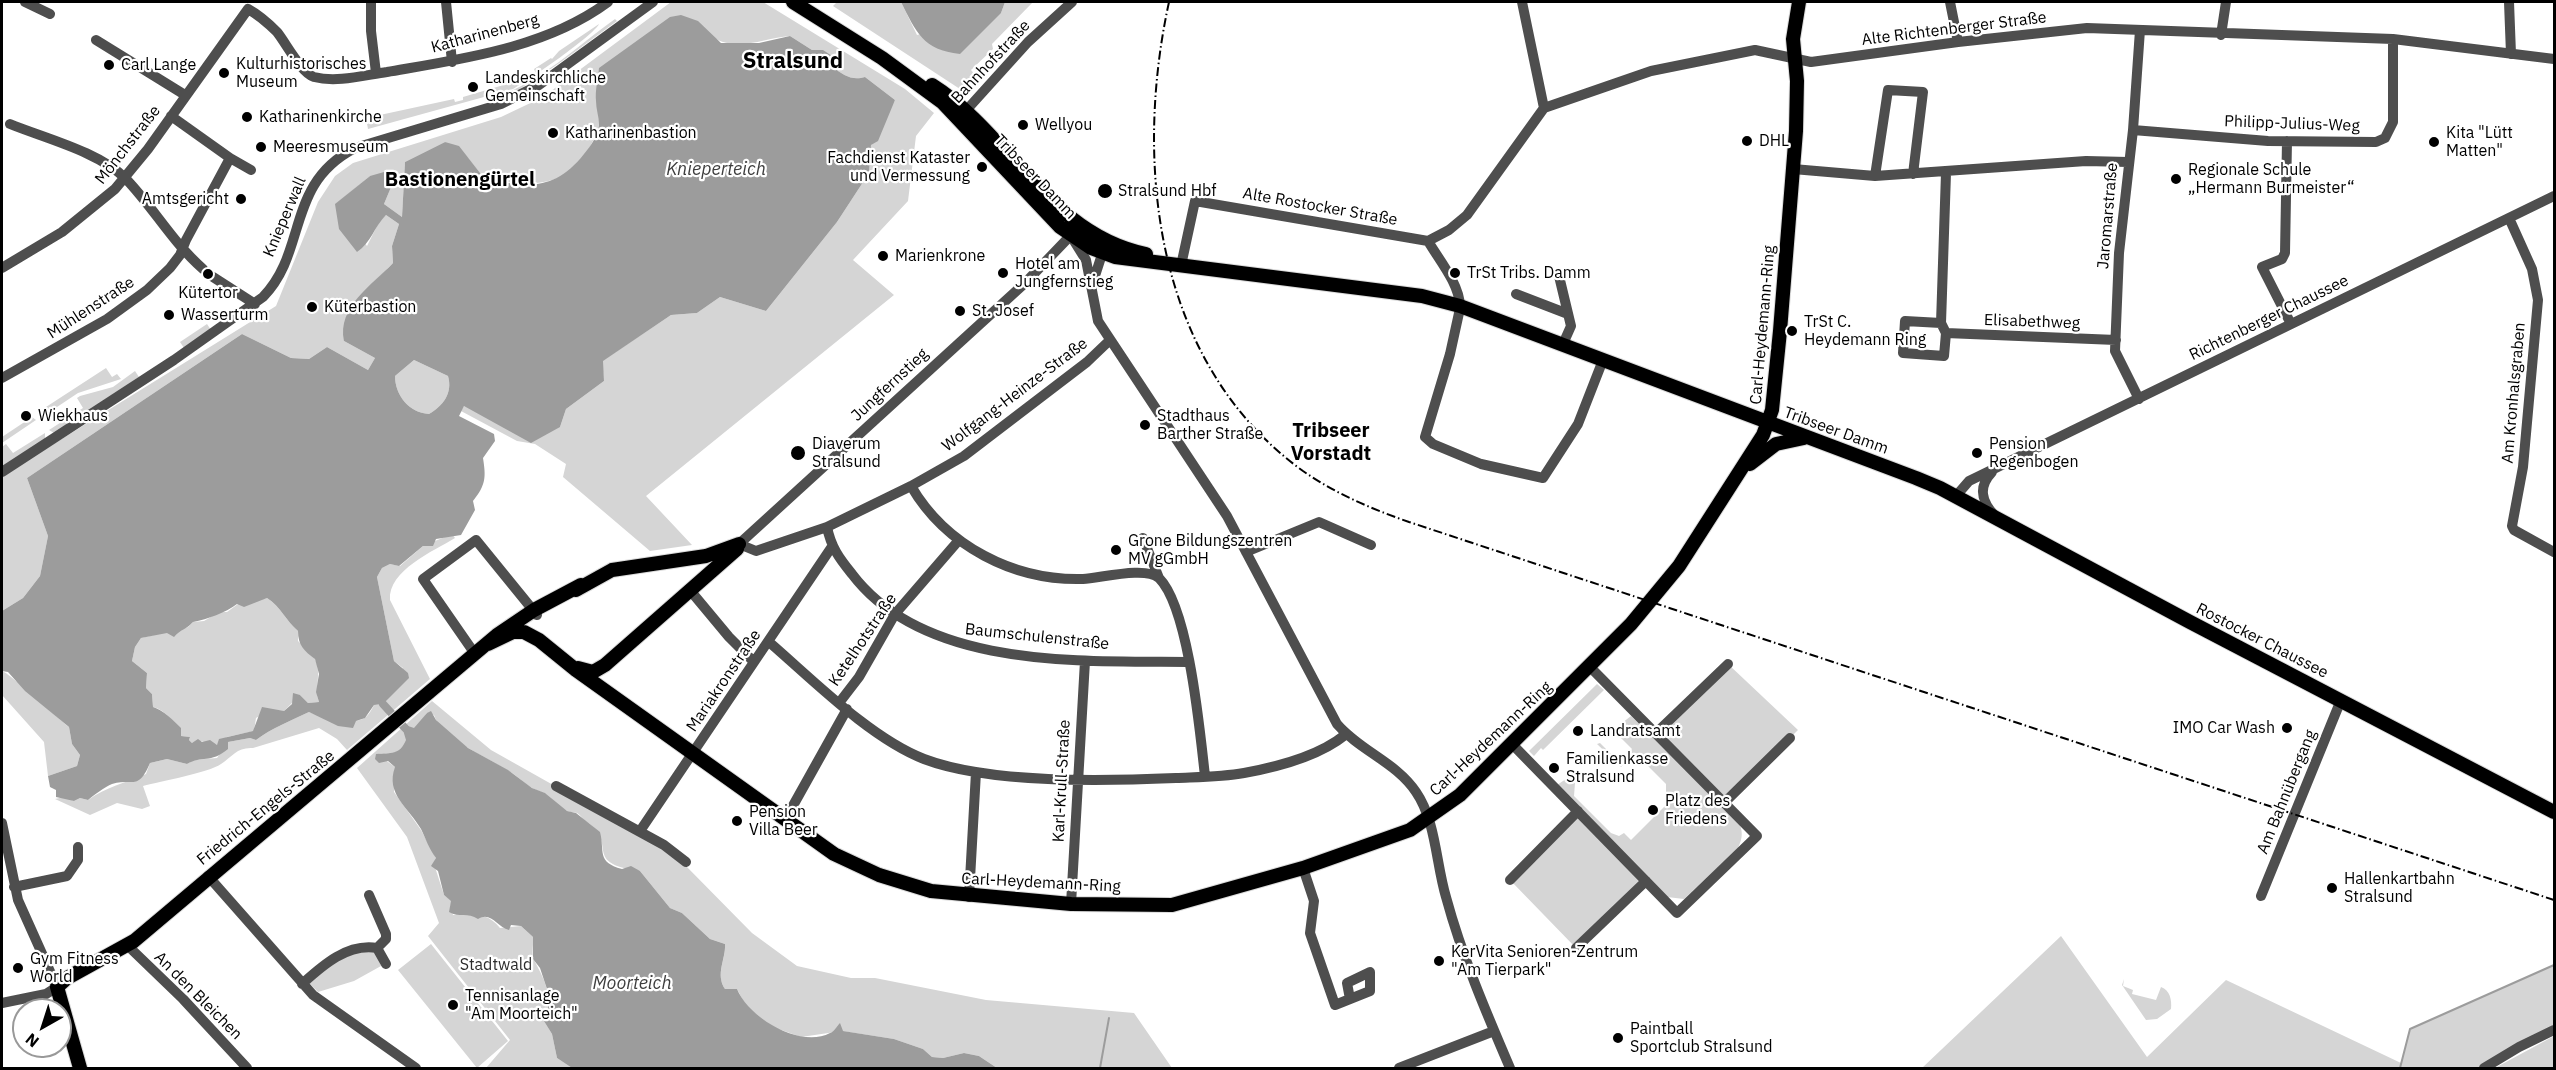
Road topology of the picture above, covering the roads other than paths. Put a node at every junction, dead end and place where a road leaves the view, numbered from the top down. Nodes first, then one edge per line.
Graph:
1 (25, 2) edge
2 (371, 2) edge
3 (446, 2) edge
4 (608, 2) edge
5 (653, 2) edge
6 (793, 2) edge
7 (1072, 2) edge
8 (1521, 2) edge
9 (1799, 2) edge
10 (1950, 2) edge
11 (2226, 2) edge
12 (2509, 2) edge
13 (248, 9) joint
14 (50, 14) dead end
15 (2140, 30) junction
16 (2221, 35) junction
17 (2393, 39) junction
18 (96, 40) dead end
19 (1958, 42) junction
20 (2511, 54) junction
21 (2554, 59) edge
22 (1796, 60) junction
23 (452, 62) junction
24 (376, 73) junction
25 (185, 95) junction
26 (1544, 108) junction
27 (962, 114) junction
28 (171, 116) junction
29 (10, 124) dead end
30 (2133, 130) junction
31 (2287, 141) junction
32 (230, 158) junction
33 (2128, 162) junction
34 (1793, 169) junction
35 (251, 170) dead end
36 (1946, 173) junction
37 (1912, 174) junction
38 (1875, 176) junction
39 (125, 177) junction
40 (2554, 196) edge
41 (2509, 218) junction
42 (1074, 231) junction
43 (1428, 241) junction
44 (1106, 243) junction
45 (182, 248) junction
46 (1182, 261) junction
47 (2, 268) edge
48 (204, 269) dead end
49 (1227, 272) junction
50 (1559, 276) dead end
51 (213, 277) dead end
52 (1093, 285) junction
53 (1516, 294) dead end
54 (255, 304) junction
55 (1459, 305) junction
56 (1568, 314) junction
57 (2291, 324) junction
58 (1944, 328) junction
59 (1110, 340) junction
60 (2116, 340) junction
61 (1563, 344) junction
62 (1603, 360) junction
63 (2, 378) edge
64 (2139, 399) junction
65 (1768, 423) junction
66 (1809, 437) junction
67 (1743, 468) junction
68 (1996, 469) junction
69 (2, 472) edge
70 (911, 486) junction
71 (1956, 496) junction
72 (2001, 522) junction
73 (827, 527) junction
74 (1143, 538) dead end
75 (959, 540) junction
76 (739, 544) junction
77 (1371, 545) dead end
78 (831, 548) junction
79 (1246, 552) junction
80 (2554, 552) edge
81 (677, 560) junction
82 (1159, 578) junction
83 (690, 588) junction
84 (535, 612) junction
85 (895, 614) junction
86 (539, 640) junction
87 (769, 642) junction
88 (488, 644) junction
89 (475, 654) junction
90 (565, 661) junction
91 (1085, 661) junction
92 (754, 662) junction
93 (1188, 662) junction
94 (1728, 664) dead end
95 (605, 665) junction
96 (1590, 667) junction
97 (611, 693) junction
98 (2341, 700) junction
99 (843, 706) junction
100 (1656, 733) junction
101 (1346, 735) junction
102 (1790, 738) dead end
103 (1512, 744) junction
104 (693, 753) junction
105 (976, 772) junction
106 (1205, 776) junction
107 (1077, 779) junction
108 (556, 786) dead end
109 (1724, 802) junction
110 (1578, 811) junction
111 (2554, 812) edge
112 (1428, 819) junction
113 (785, 820) junction
114 (2, 823) edge
115 (640, 831) junction
116 (78, 847) dead end
117 (686, 862) dead end
118 (1303, 868) junction
119 (208, 876) junction
120 (1510, 880) dead end
121 (1646, 881) junction
122 (14, 887) junction
123 (369, 895) dead end
124 (2260, 896) dead end
125 (969, 897) junction
126 (1071, 904) junction
127 (128, 945) junction
128 (377, 948) junction
129 (1576, 948) dead end
130 (386, 964) dead end
131 (302, 984) junction
132 (57, 987) junction
133 (1350, 999) dead end
134 (2, 1003) edge
135 (2554, 1030) edge
136 (1494, 1031) junction
137 (80, 1068) edge
138 (247, 1068) edge
139 (416, 1068) edge
140 (1399, 1068) edge
141 (1510, 1068) edge
142 (2484, 1068) edge

1 - 14 street
2 - 24 street
3 - 23 street
4 - 23 street, Katharinenberg
5 - 54 street, Knieperwall
6 - 27 main road, Tribseer Damm
7 - 27 street, Bahnhofstraße
8 - 26 street
9 - 22 main road, Carl-Heydemann-Ring
10 - 19 street
11 - 16 street
12 - 20 street
13 - 24 street, Katharinenberg
13 - 25 street, Mönchstraße
15 - 16 street, Alte Richtenberger Straße
15 - 19 street, Alte Richtenberger Straße
15 - 30 street, Jaromarstraße
16 - 17 street, Alte Richtenberger Straße
17 - 20 street, Alte Richtenberger Straße
17 - 31 street, Philipp-Julius-Weg
18 - 25 street
19 - 22 street, Alte Richtenberger Straße
20 - 21 street, Alte Richtenberger Straße
22 - 26 street, Alte Richtenberger Straße
22 - 34 main road, Carl-Heydemann-Ring
23 - 24 street, Katharinenberg
25 - 28 street, Mönchstraße
26 - 43 street
27 - 42 main road, Tribseer Damm
28 - 32 street
28 - 39 street, Mönchstraße
29 - 39 street
30 - 31 street, Philipp-Julius-Weg
30 - 33 street, Jaromarstraße
31 - 57 street
32 - 35 street
32 - 45 street, Mühlenstraße
33 - 36 street
33 - 60 street, Jaromarstraße
34 - 38 street
34 - 65 main road, Carl-Heydemann-Ring
36 - 37 street
36 - 58 street, Elisabethweg
37 - 38 street
37 - 38 street
39 - 45 street
39 - 47 street, Mönchstraße
40 - 41 street, Richtenberger Chaussee
41 - 57 street, Richtenberger Chaussee
41 - 80 street, Am Kronhalsgraben
42 - 44 main road, Tribseer Damm
42 - 52 street
42 - 76 street, Jungfernstieg
43 - 46 street, Alte Rostocker Straße
43 - 55 street
44 - 46 main road, Tribseer Damm
44 - 49 main road, Tribseer Damm
44 - 52 street
45 - 48 street
45 - 63 street, Mühlenstraße
46 - 49 main road, Tribseer Damm
49 - 55 main road, Tribseer Damm
50 - 56 street
51 - 54 street
52 - 59 street
53 - 56 street
54 - 69 street, Knieperwall
55 - 61 main road, Tribseer Damm
55 - 62 street
56 - 61 street
57 - 64 street, Richtenberger Chaussee
58 - 58 street, Elisabethweg
58 - 60 street, Elisabethweg
59 - 70 street, Wolfgang-Heinze-Straße
59 - 79 street
60 - 64 street, Jaromarstraße
61 - 62 main road, Tribseer Damm
62 - 65 main road, Tribseer Damm
64 - 68 street, Richtenberger Chaussee
65 - 66 main road, Tribseer Damm
65 - 67 main road, Carl-Heydemann-Ring
66 - 67 main road
66 - 71 main road, Tribseer Damm
67 - 96 main road, Carl-Heydemann-Ring
68 - 71 street, Richtenberger Chaussee
68 - 72 street
70 - 73 street, Wolfgang-Heinze-Straße
70 - 75 street
71 - 72 main road, Rostocker Chaussee
72 - 98 main road, Rostocker Chaussee
73 - 76 street, Wolfgang-Heinze-Straße
73 - 78 street, Baumschulenstraße
74 - 82 street
75 - 82 street
75 - 85 street, Ketelhotstraße
76 - 81 main road
76 - 83 main road, Jungfernstieg
77 - 79 street
78 - 85 street, Baumschulenstraße
78 - 87 street, Mariakronstraße
79 - 101 street
81 - 83 main road
81 - 84 main road, Friedrich-Engels-Straße
82 - 93 street
83 - 92 street
83 - 95 main road, Jungfernstieg
84 - 86 main road
84 - 88 main road, Friedrich-Engels-Straße
84 - 89 street
85 - 91 street, Baumschulenstraße
85 - 99 street, Ketelhotstraße
86 - 88 main road, Friedrich-Engels-Straße
86 - 90 main road, Carl-Heydemann-Ring
87 - 92 street, Mariakronstraße
87 - 99 street
88 - 89 main road, Friedrich-Engels-Straße
89 - 119 main road, Friedrich-Engels-Straße
90 - 95 main road, Carl-Heydemann-Ring
90 - 97 main road, Carl-Heydemann-Ring
91 - 93 street, Baumschulenstraße
91 - 107 street, Karl-Krull-Straße
92 - 104 street, Mariakronstraße
93 - 106 street
94 - 100 street
95 - 97 main road
96 - 100 street
96 - 103 main road, Carl-Heydemann-Ring
97 - 104 main road, Carl-Heydemann-Ring
98 - 111 main road, Rostocker Chaussee
98 - 124 street, Am Bahnübergang
99 - 105 street
99 - 113 street, Ketelhotstraße
100 - 109 street
101 - 106 street
101 - 112 street
102 - 109 street
103 - 110 street
103 - 112 main road, Carl-Heydemann-Ring
104 - 113 main road, Carl-Heydemann-Ring
104 - 115 street, Mariakronstraße
105 - 107 street
105 - 125 street
106 - 107 street
107 - 126 street, Karl-Krull-Straße
108 - 115 street
109 - 121 street
110 - 120 street
110 - 121 street
112 - 118 main road, Carl-Heydemann-Ring
112 - 136 street
113 - 125 main road, Carl-Heydemann-Ring
114 - 122 street
115 - 117 street
116 - 122 street
118 - 126 main road, Carl-Heydemann-Ring
118 - 133 street
119 - 127 main road, Friedrich-Engels-Straße
119 - 131 street
121 - 129 street
122 - 132 street
123 - 128 street
125 - 126 main road, Carl-Heydemann-Ring
127 - 132 main road, Friedrich-Engels-Straße
127 - 138 street, An den Bleichen
128 - 130 street
128 - 131 street
131 - 139 street
132 - 134 street
132 - 137 main road
135 - 142 street
136 - 140 street
136 - 141 street

